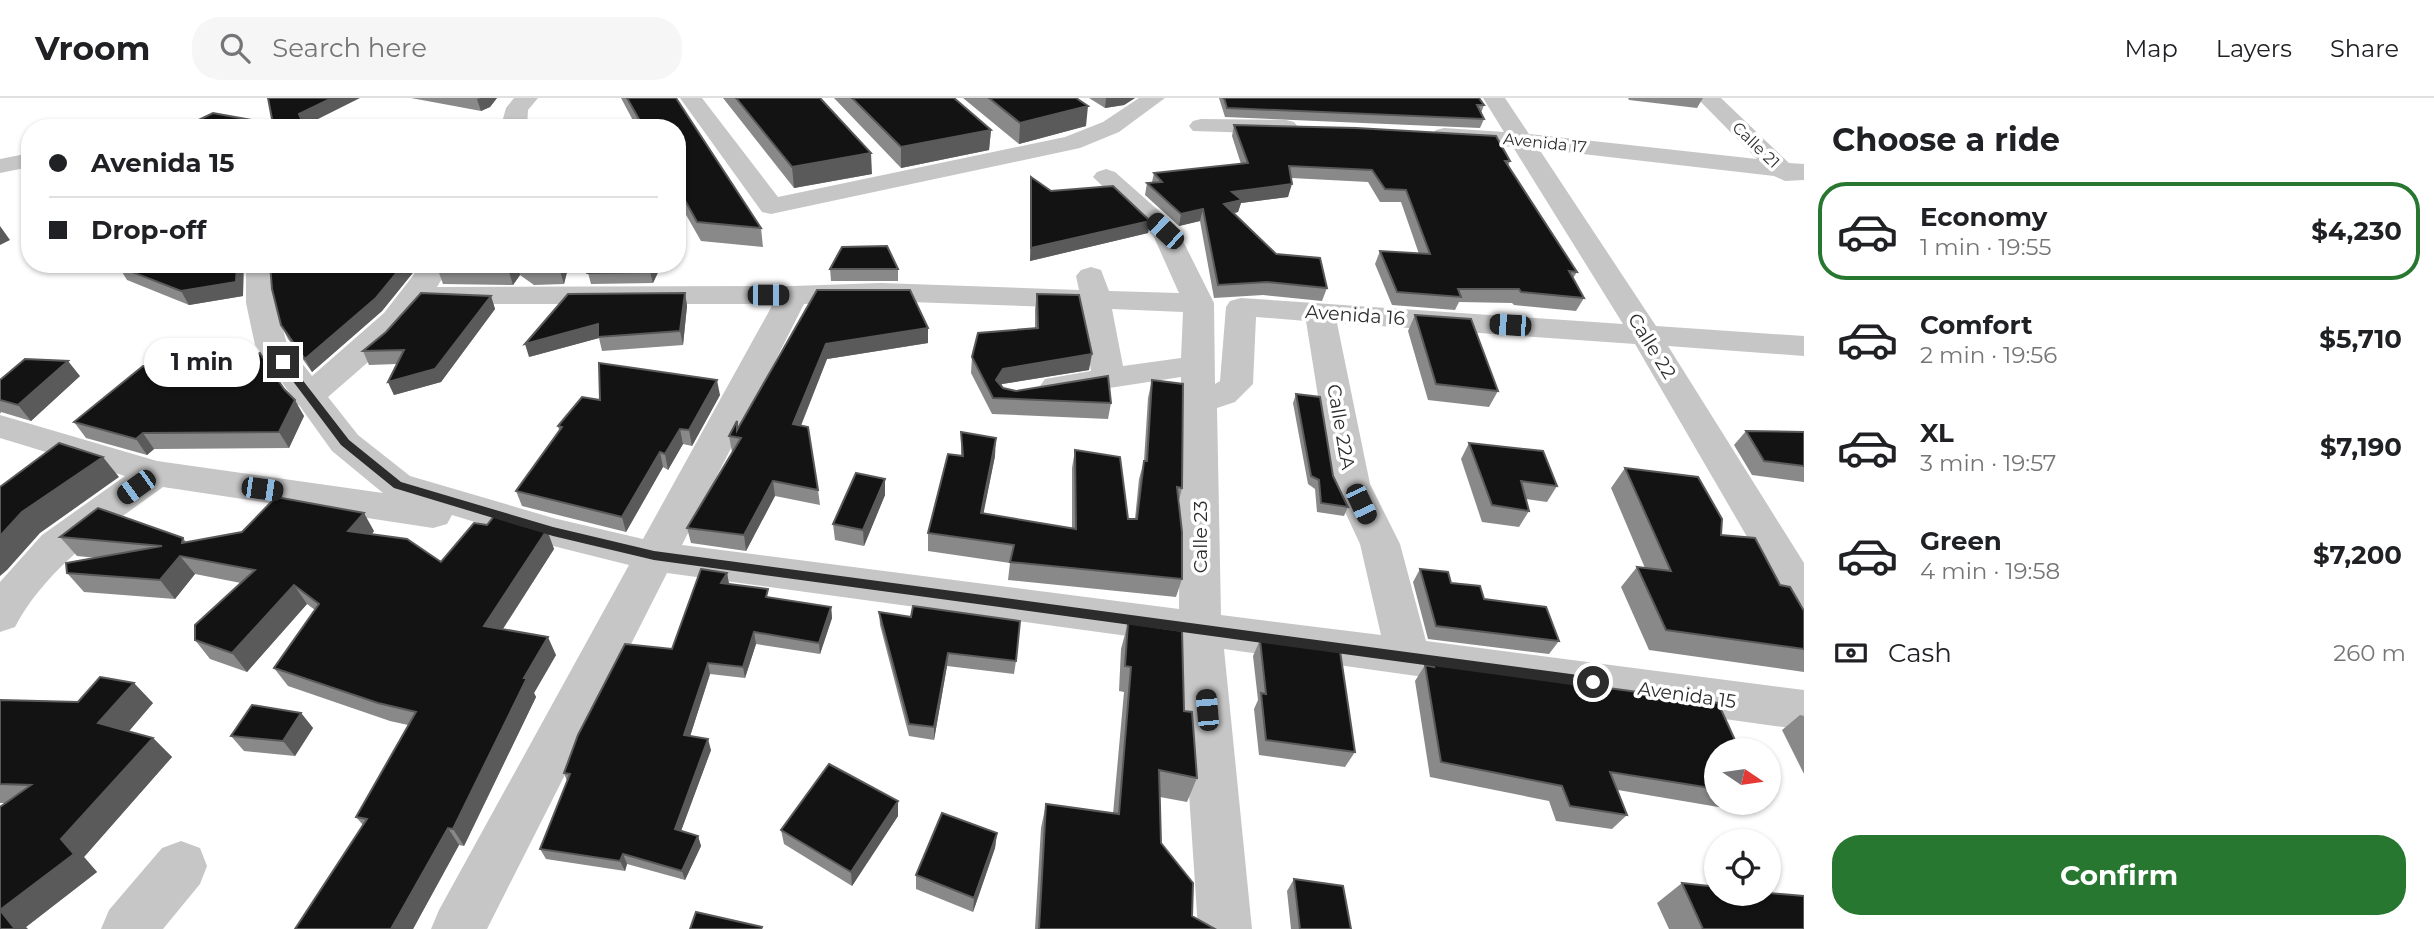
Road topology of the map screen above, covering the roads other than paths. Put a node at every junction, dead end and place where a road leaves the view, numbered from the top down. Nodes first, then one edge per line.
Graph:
1 (527, 98) edge
2 (691, 98) edge
3 (1154, 98) edge
4 (1494, 98) edge
5 (1708, 98) edge
6 (1256, 105) edge
7 (515, 119) edge
8 (1200, 126) dead end
9 (1283, 127) junction
10 (1309, 128) edge
11 (1415, 133) edge
12 (995, 140) dead end
13 (1521, 140) junction
14 (1014, 156) junction
15 (21, 162) edge
16 (878, 162) dead end
17 (0, 166) edge
18 (1780, 168) junction
19 (1804, 172) edge
20 (1106, 177) dead end
21 (895, 181) junction
22 (1804, 191) edge
23 (260, 273) edge
24 (433, 273) edge
25 (1093, 286) junction
26 (420, 294) junction
27 (793, 295) junction
28 (1199, 303) junction
29 (1320, 312) junction
30 (1645, 334) junction
31 (1804, 346) edge
32 (1109, 377) junction
33 (1198, 384) junction
34 (1028, 391) edge
35 (307, 397) junction
36 (0, 426) edge
37 (156, 473) junction
38 (553, 532) junction
39 (654, 556) junction
40 (1804, 598) edge
41 (0, 615) edge
42 (1200, 629) junction
43 (1408, 658) junction
44 (1804, 710) edge
45 (181, 866) dead end
46 (128, 929) edge
47 (458, 929) edge
48 (1225, 929) edge

1 - 7 street
2 - 21 street
3 - 14 street
4 - 13 street, Calle 22
5 - 18 street, Calle 21
6 - 9 street
8 - 9 street
9 - 10 street
11 - 13 street, Avenida 17
12 - 14 street
13 - 18 street, Avenida 17
13 - 30 street, Calle 22
14 - 21 street
15 - 17 street
16 - 21 street
18 - 19 street, Avenida 17
18 - 22 street, Calle 21
20 - 28 street, Calle 23
23 - 35 street
24 - 26 street
25 - 27 street
25 - 28 street
25 - 32 street
26 - 27 street
26 - 35 street
27 - 39 street
28 - 33 street, Calle 23
29 - 30 street, Avenida 16
29 - 33 street, Avenida 16
29 - 43 street, Calle 22A
30 - 31 street, Avenida 16
30 - 40 street, Calle 22
32 - 33 street
32 - 34 street
33 - 42 street, Calle 23
35 - 38 street
36 - 37 street
37 - 38 street
37 - 41 street
38 - 39 street, Avenida 15
39 - 42 street, Avenida 15
39 - 47 street
42 - 43 street, Avenida 15
42 - 48 street, Calle 23
43 - 44 street, Avenida 15
45 - 46 street

